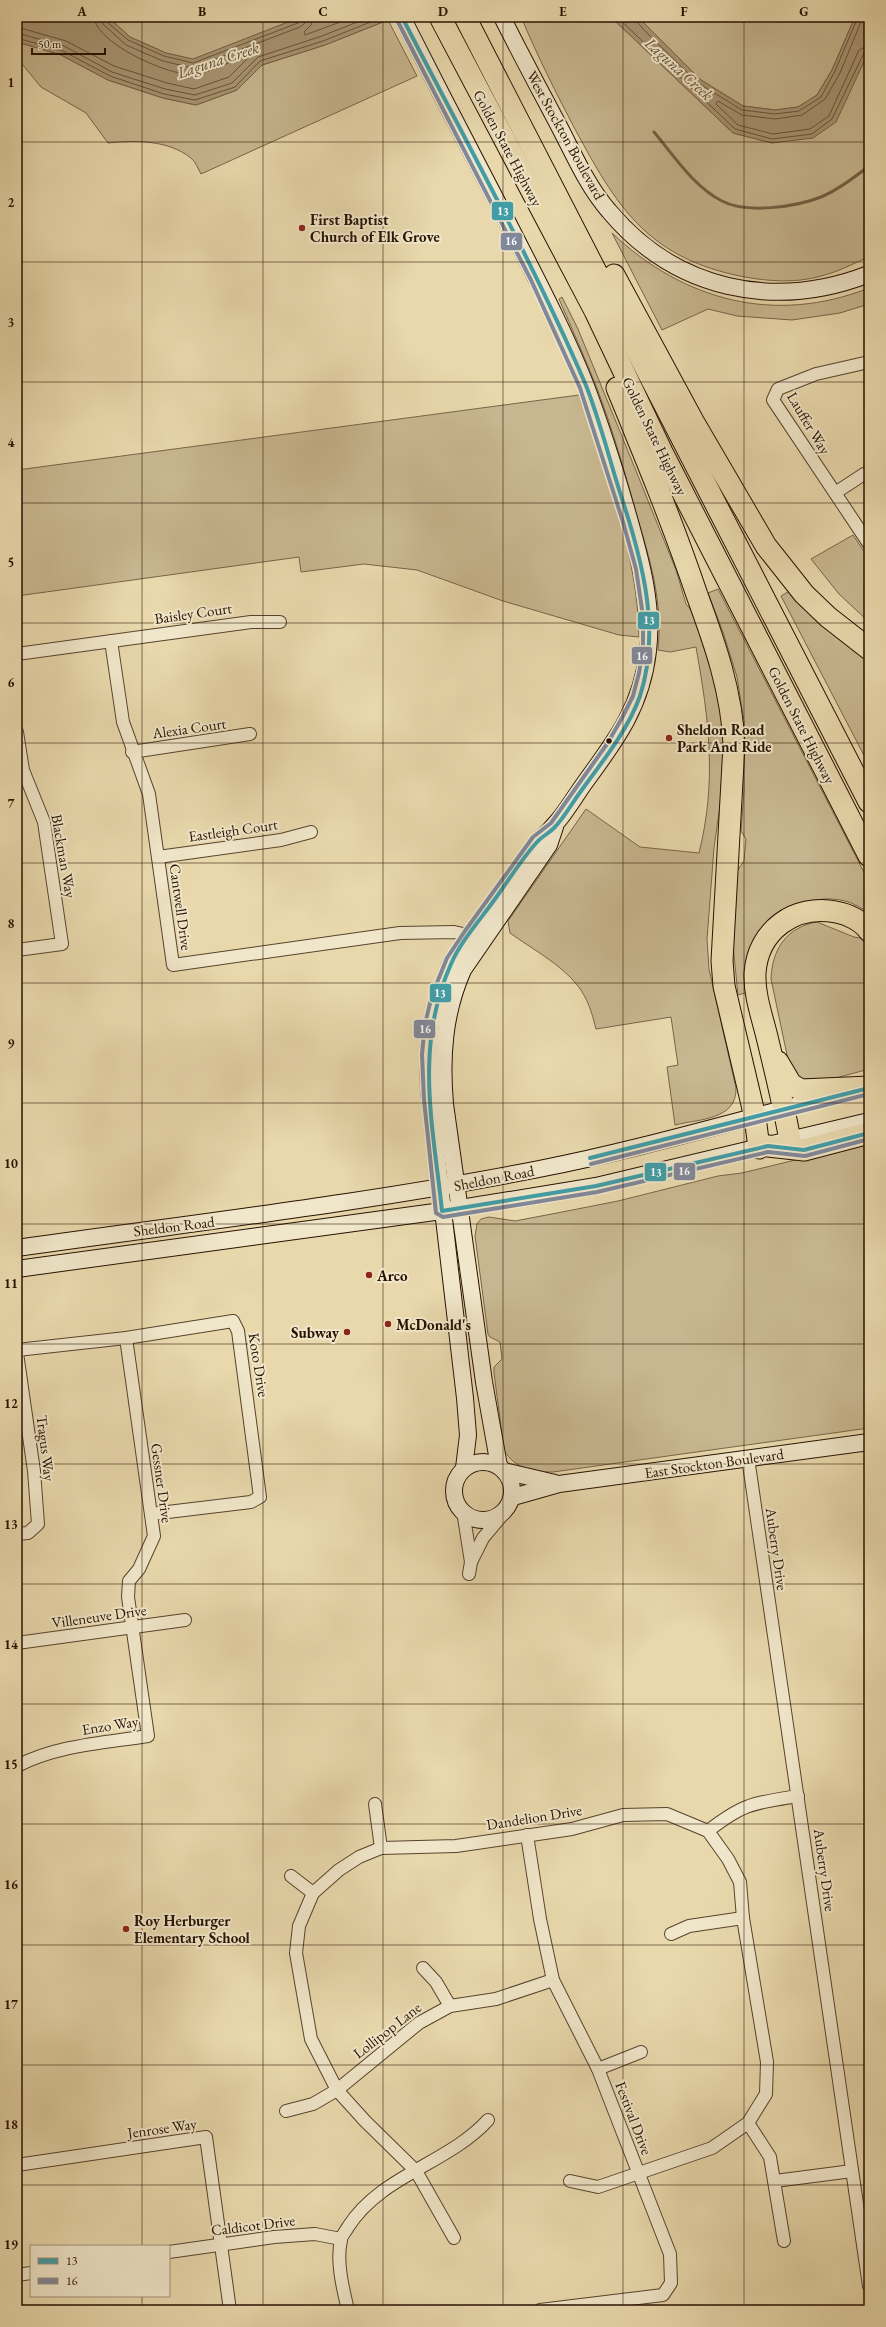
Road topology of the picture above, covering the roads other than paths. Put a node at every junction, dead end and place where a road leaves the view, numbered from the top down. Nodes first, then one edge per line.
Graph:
1 (402, 17) edge
2 (440, 17) edge
3 (465, 17) edge
4 (502, 17) edge
5 (519, 120) junction
6 (869, 274) edge
7 (595, 311) junction
8 (869, 362) edge
9 (864, 474) dead end
10 (835, 493) junction
11 (869, 544) edge
12 (280, 622) dead end
13 (111, 641) junction
14 (869, 649) edge
15 (17, 654) edge
16 (17, 732) edge
17 (250, 734) dead end
18 (132, 752) junction
19 (869, 802) edge
20 (311, 832) dead end
21 (869, 856) edge
22 (158, 857) junction
23 (869, 931) edge
24 (477, 936) junction
25 (17, 950) edge
26 (770, 1048) junction
27 (869, 1087) edge
28 (784, 1109) junction
29 (755, 1117) junction
30 (869, 1121) edge
31 (869, 1133) edge
32 (790, 1140) junction
33 (763, 1147) junction
34 (458, 1184) junction
35 (439, 1188) junction
36 (461, 1208) junction
37 (442, 1211) junction
38 (17, 1248) edge
39 (17, 1269) edge
40 (452, 1285) junction
41 (126, 1338) junction
42 (17, 1352) edge
43 (484, 1382) junction
44 (869, 1442) edge
45 (748, 1458) junction
46 (464, 1468) junction
47 (502, 1469) junction
48 (559, 1484) junction
49 (513, 1497) junction
50 (462, 1511) junction
51 (504, 1512) junction
52 (151, 1514) junction
53 (17, 1534) edge
54 (471, 1562) junction
55 (469, 1574) dead end
56 (185, 1620) dead end
57 (132, 1627) junction
58 (17, 1643) edge
59 (17, 1766) edge
60 (798, 1796) junction
61 (375, 1804) dead end
62 (708, 1831) junction
63 (526, 1835) junction
64 (381, 1848) junction
65 (291, 1876) dead end
66 (313, 1893) junction
67 (743, 1918) junction
68 (671, 1934) dead end
69 (423, 1968) dead end
70 (554, 1980) junction
71 (450, 2006) junction
72 (640, 2052) dead end
73 (598, 2069) junction
74 (337, 2090) junction
75 (286, 2111) dead end
76 (488, 2120) dead end
77 (748, 2123) junction
78 (17, 2165) edge
79 (416, 2171) junction
80 (852, 2171) junction
81 (638, 2172) junction
82 (570, 2181) dead end
83 (775, 2182) junction
84 (454, 2238) dead end
85 (340, 2239) junction
86 (784, 2241) dead end
87 (221, 2245) junction
88 (170, 2252) edge
89 (30, 2273) edge
90 (17, 2275) edge
91 (869, 2286) edge
92 (587, 2307) edge
93 (230, 2310) edge
94 (348, 2310) edge
95 (540, 2310) edge

1 - 24 street
2 - 7 highway, Golden State Highway
3 - 5 highway, Golden State Highway
4 - 6 street, West Stockton Boulevard
5 - 14 highway
5 - 19 highway, Golden State Highway
7 - 21 highway, Golden State Highway
7 - 29 highway
8 - 10 street, Lauffer Way
9 - 10 street
10 - 11 street, Lauffer Way
12 - 13 street, Baisley Court
13 - 15 street, Baisley Court
13 - 18 street, Cantwell Drive
16 - 25 street, Blackman Way
17 - 18 street, Alexia Court
18 - 22 street, Cantwell Drive
20 - 22 street, Eastleigh Court
22 - 24 street, Cantwell Drive
23 - 26 highway
24 - 34 street
24 - 35 street
26 - 27 highway
26 - 28 highway
27 - 28 street, Sheldon Road
28 - 29 street, Sheldon Road
28 - 32 highway
29 - 33 highway
29 - 34 street, Sheldon Road
30 - 32 street, Sheldon Road
31 - 33 highway
32 - 33 street, Sheldon Road
33 - 36 street, Sheldon Road
34 - 35 street, Sheldon Road
34 - 36 street
35 - 37 street
35 - 38 street, Sheldon Road
36 - 37 street, Sheldon Road
36 - 43 street
37 - 39 street, Sheldon Road
37 - 40 street
40 - 43 street
40 - 46 street
41 - 42 street, Koto Drive
41 - 52 street, Gessner Drive
41 - 52 street, Koto Drive
42 - 53 street, Tragus Way
43 - 47 street
44 - 45 street, East Stockton Boulevard
45 - 48 street, East Stockton Boulevard
45 - 60 street, Auberry Drive
46 - 47 street
46 - 50 street
47 - 48 street, East Stockton Boulevard
47 - 49 street
48 - 49 street, East Stockton Boulevard
49 - 51 street
50 - 51 street
50 - 54 street
51 - 54 street
52 - 57 street, Gessner Drive
54 - 55 street
56 - 57 street, Villeneuve Drive
57 - 58 street, Villeneuve Drive
57 - 59 street, Enzo Way
60 - 62 street
60 - 80 street, Auberry Drive
61 - 64 street
62 - 63 street, Dandelion Drive
62 - 67 street
63 - 64 street, Dandelion Drive
63 - 70 street, Festival Drive
64 - 66 street, Dandelion Drive
65 - 66 street
66 - 74 street, Dandelion Drive
67 - 68 street
67 - 77 street
69 - 71 street
70 - 71 street, Lollipop Lane
70 - 73 street, Festival Drive
71 - 74 street, Lollipop Lane
72 - 73 street
73 - 81 street, Festival Drive
74 - 75 street, Lollipop Lane
74 - 79 street, Dandelion Drive
76 - 79 street
77 - 81 street
77 - 83 street
78 - 87 street, Jenrose Way
79 - 84 street, Dandelion Drive
79 - 85 street
80 - 83 street
80 - 91 street, Auberry Drive
81 - 82 street
81 - 92 street, Festival Drive
83 - 86 street
85 - 87 street, Caldicot Drive
85 - 94 street
87 - 88 street, Caldicot Drive
87 - 93 street
89 - 90 street
92 - 95 street, Festival Drive

